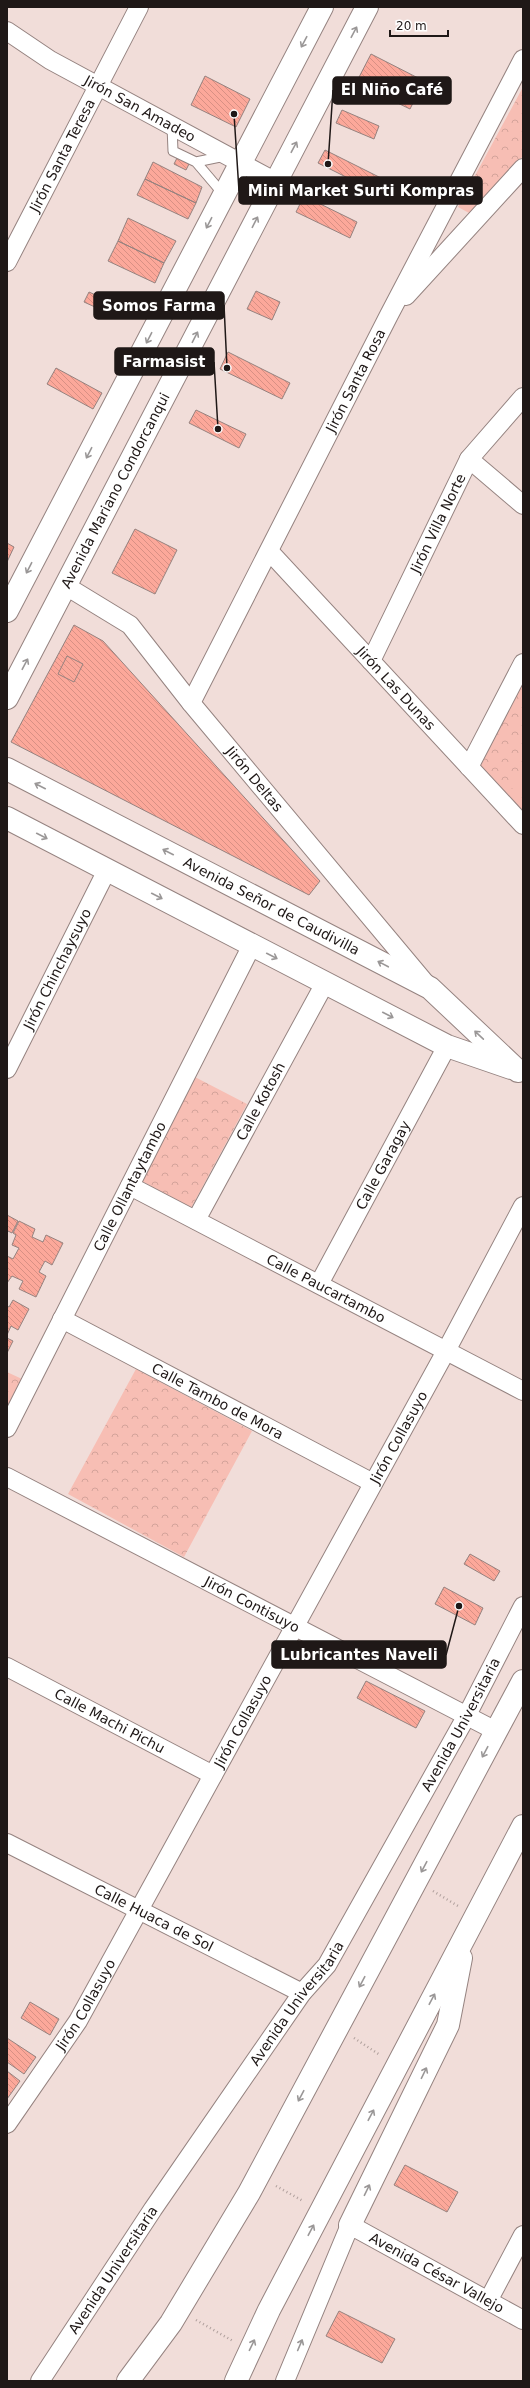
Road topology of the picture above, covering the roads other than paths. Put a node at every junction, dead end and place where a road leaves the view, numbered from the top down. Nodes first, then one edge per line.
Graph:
1 (139, 7) edge
2 (322, 7) edge
3 (367, 7) edge
4 (7, 31) edge
5 (523, 59) edge
6 (98, 86) junction
7 (172, 126) junction
8 (233, 159) junction
9 (196, 162) junction
10 (523, 168) edge
11 (276, 182) junction
12 (224, 195) junction
13 (7, 262) edge
14 (389, 315) junction
15 (523, 397) edge
16 (469, 459) junction
17 (523, 505) edge
18 (268, 551) junction
19 (66, 586) junction
20 (7, 611) edge
21 (371, 661) junction
22 (523, 663) edge
23 (7, 698) edge
24 (191, 703) junction
25 (469, 767) junction
26 (7, 769) edge
27 (7, 818) edge
28 (523, 826) edge
29 (107, 870) junction
30 (252, 945) junction
31 (325, 983) junction
32 (430, 988) junction
33 (447, 1046) junction
34 (7, 1069) edge
35 (520, 1072) edge
36 (130, 1186) junction
37 (523, 1206) edge
38 (196, 1220) junction
39 (319, 1284) junction
40 (62, 1319) junction
41 (446, 1351) junction
42 (523, 1391) edge
43 (7, 1428) edge
44 (7, 1478) edge
45 (373, 1483) junction
46 (523, 1606) edge
47 (294, 1628) junction
48 (7, 1667) edge
49 (523, 1681) edge
50 (466, 1717) junction
51 (496, 1731) junction
52 (213, 1775) junction
53 (523, 1826) edge
54 (7, 1843) edge
55 (139, 1910) junction
56 (464, 1937) junction
57 (302, 1993) junction
58 (7, 2124) edge
59 (350, 2225) junction
60 (523, 2235) edge
61 (488, 2301) junction
62 (523, 2320) edge
63 (288, 2380) edge
64 (40, 2381) edge
65 (128, 2381) edge
66 (236, 2381) edge

1 - 6 street, Jirón Santa Teresa
2 -> 8 main road
11 -> 3 main road, Avenida Mariano Condorcanqui
4 - 6 street, Jirón San Amadeo
5 - 14 street, Jirón Santa Rosa
6 - 7 street, Jirón San Amadeo
6 - 13 street, Jirón Santa Teresa
7 - 8 street, Jirón San Amadeo
7 - 9 lane
8 - 9 lane
8 - 11 street, Jirón San Amadeo
8 - 12 main road
9 - 12 lane
10 - 14 street
19 -> 11 main road, Avenida Mariano Condorcanqui
12 -> 20 main road
14 - 18 street, Jirón Santa Rosa
15 - 16 street, Jirón Villa Norte
16 - 17 street
16 - 21 street, Jirón Villa Norte
18 - 21 street, Jirón Las Dunas
18 - 24 street, Jirón Santa Rosa
23 -> 19 main road, Avenida Mariano Condorcanqui
19 - 24 street, Jirón Deltas
21 - 25 street, Jirón Las Dunas
22 - 25 street
24 - 32 street, Jirón Deltas
25 - 28 street, Jirón Las Dunas
32 -> 26 main road, Avenida Señor de Caudivilla
27 -> 29 main road, Avenida Señor de Caudivilla
29 -> 30 main road, Avenida Señor de Caudivilla
29 - 34 street, Jirón Chinchaysuyo
30 -> 31 main road, Avenida Señor de Caudivilla
30 - 36 street, Calle Ollantaytambo
31 -> 33 main road, Avenida Señor de Caudivilla
31 - 38 street, Calle Kotosh
35 -> 32 main road, Avenida Señor de Caudivilla
33 - 35 main road, Avenida Señor de Caudivilla
33 - 39 street, Calle Garagay
36 - 38 street, Calle Paucartambo
36 - 40 street, Calle Ollantaytambo
37 - 41 street, Jirón Collasuyo
38 - 39 street, Calle Paucartambo
39 - 41 street, Calle Paucartambo
40 - 43 street, Calle Ollantaytambo
40 - 45 street, Calle Tambo de Mora
41 - 42 street, Calle Paucartambo
41 - 45 street, Jirón Collasuyo
44 - 47 street, Jirón Contisuyo
45 - 47 street, Jirón Collasuyo
46 - 50 street, Avenida Universitaria
47 - 50 street, Jirón Contisuyo
47 - 52 street, Jirón Collasuyo
48 - 52 street, Calle Machi Pichu
49 - 51 main road
50 - 51 street, Jirón Contisuyo
50 - 57 street, Avenida Universitaria
51 -> 65 main road
52 - 55 street, Jirón Collasuyo
53 - 56 main road
54 - 55 street, Calle Huaca de Sol
55 - 57 street, Calle Huaca de Sol
55 - 58 street, Jirón Collasuyo
59 -> 56 main road
66 -> 56 main road
57 - 64 street, Avenida Universitaria
59 - 61 street, Avenida César Vallejo
63 -> 59 street
60 - 61 street
61 - 62 street, Avenida César Vallejo

